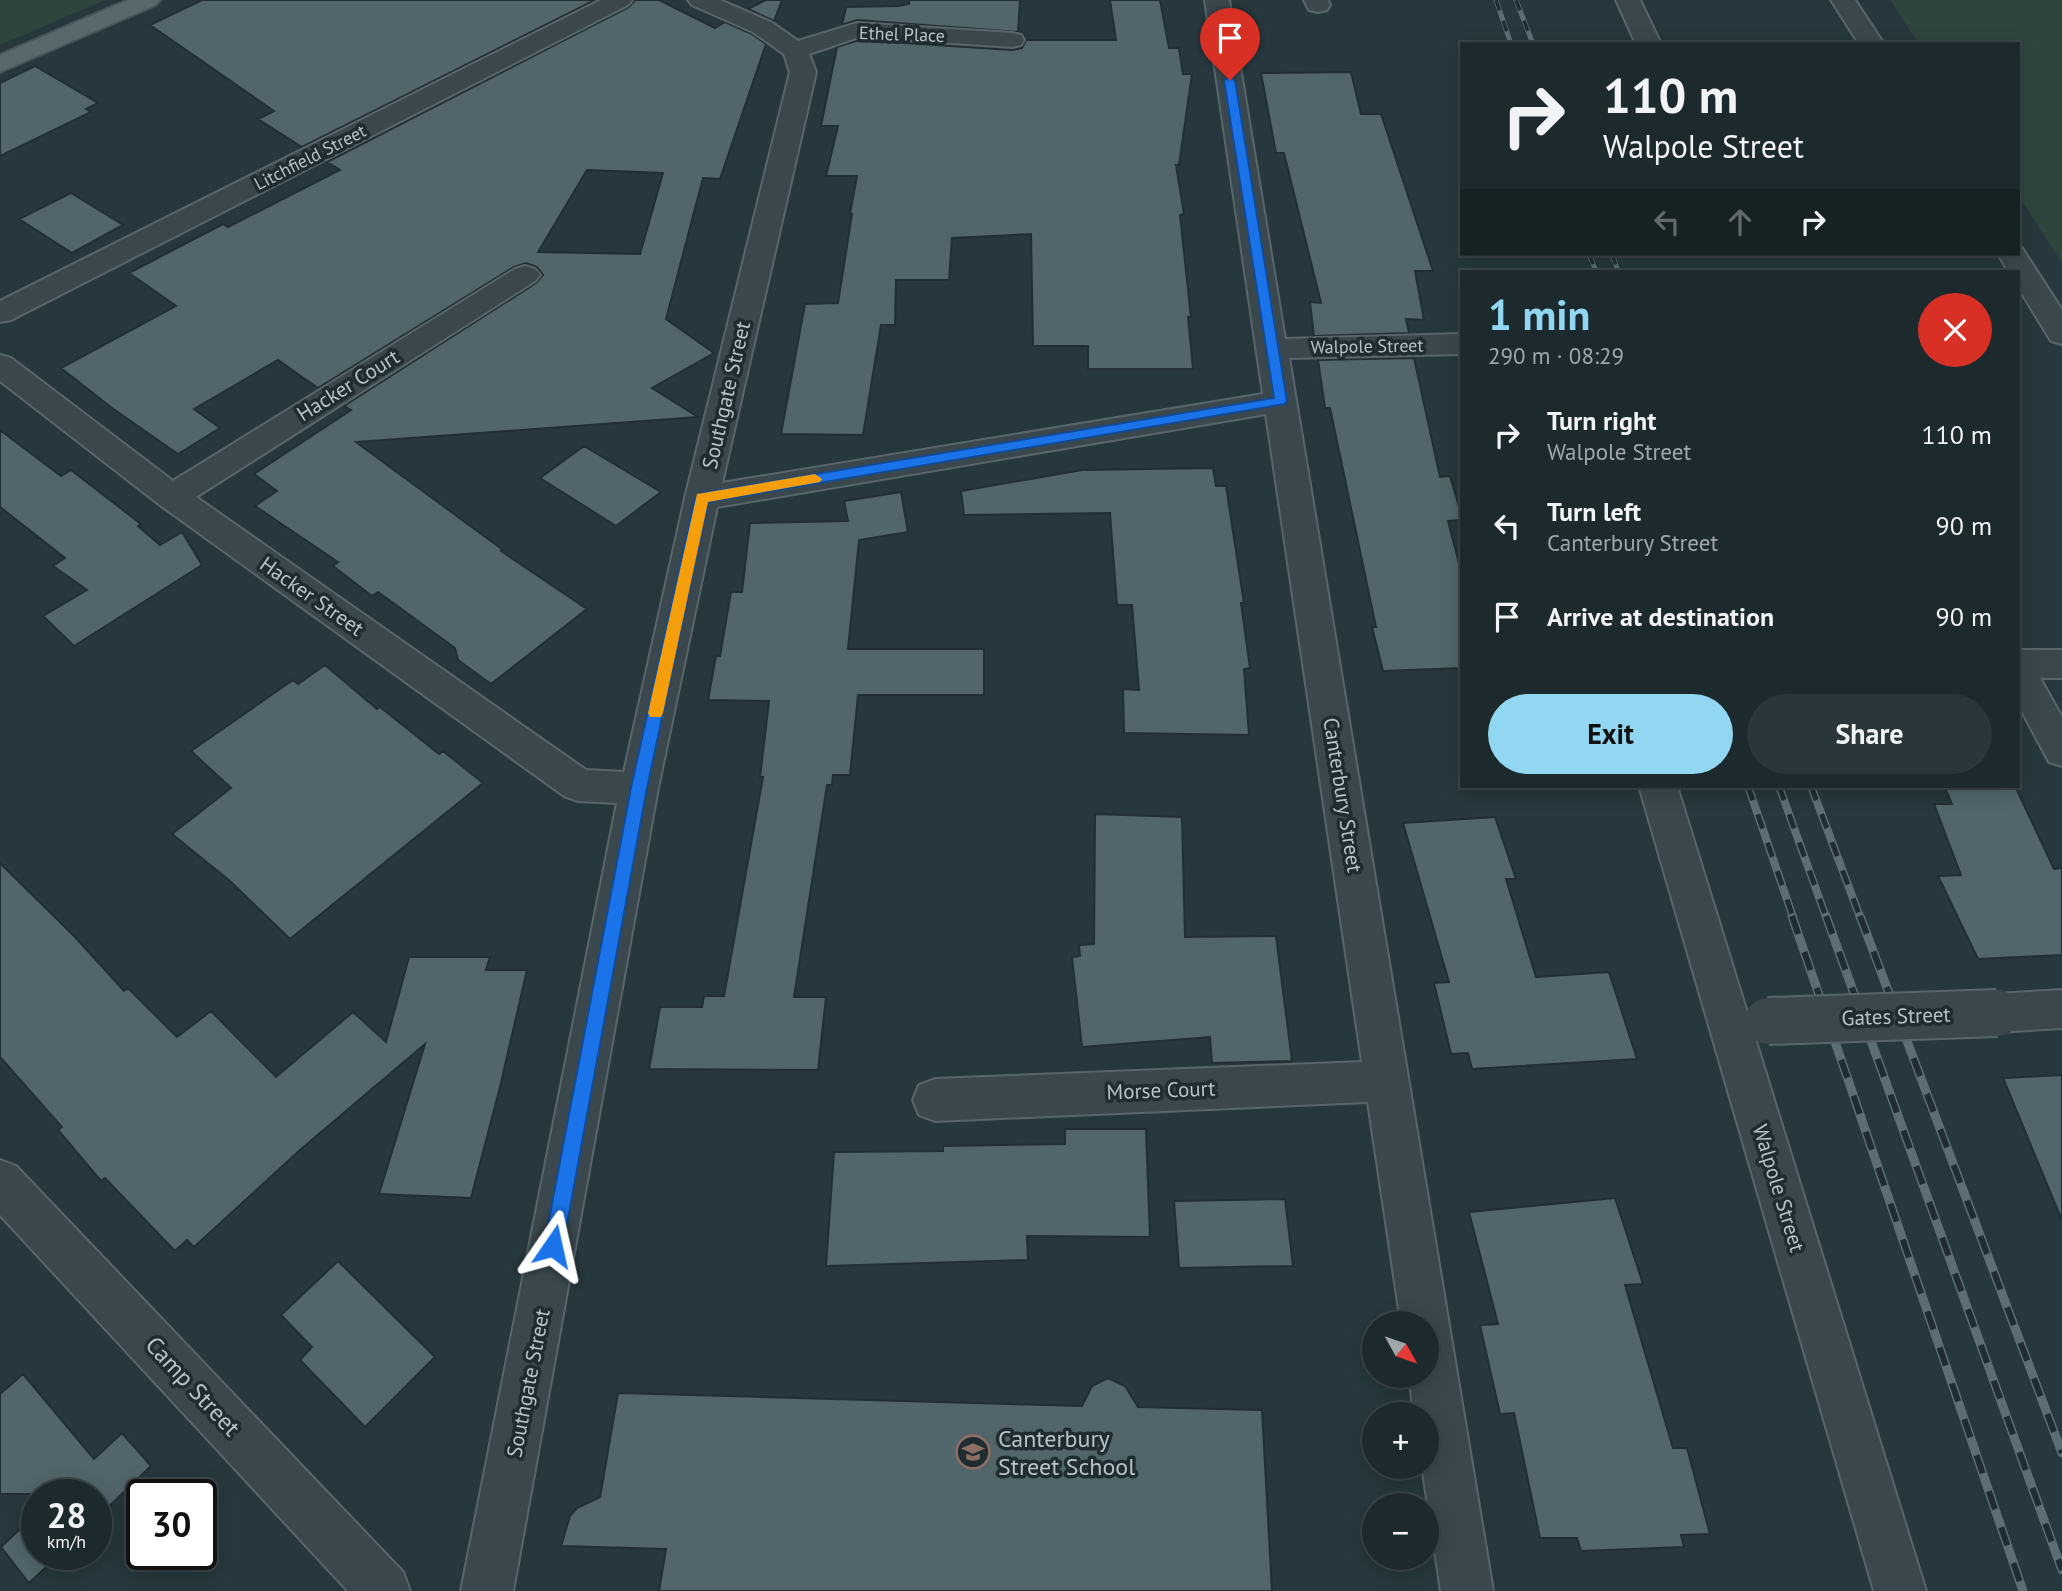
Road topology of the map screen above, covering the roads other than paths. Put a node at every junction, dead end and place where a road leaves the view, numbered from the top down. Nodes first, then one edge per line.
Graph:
1 (148, 0) edge
2 (620, 0) edge
3 (700, 0) edge
4 (1217, 0) edge
5 (1628, 0) edge
6 (1843, 0) edge
7 (1012, 40) dead end
8 (1648, 42) edge
9 (1871, 42) edge
10 (795, 50) junction
11 (0, 64) edge
12 (2012, 256) edge
13 (525, 275) dead end
14 (0, 313) edge
15 (2062, 334) edge
16 (1460, 344) edge
17 (1273, 349) junction
18 (0, 365) edge
19 (1280, 401) junction
20 (172, 497) junction
21 (702, 498) junction
22 (2020, 664) edge
23 (2062, 664) edge
24 (2020, 675) edge
25 (2062, 751) edge
26 (639, 788) junction
27 (1659, 788) edge
28 (2062, 1009) edge
29 (1750, 1026) junction
30 (1388, 1080) junction
31 (935, 1100) dead end
32 (0, 1182) edge
33 (384, 1591) edge
34 (487, 1591) edge
35 (1467, 1591) edge
36 (1900, 1591) edge

1 - 11 main road
2 - 14 street, Litchfield Street
3 - 10 street
4 - 17 street, Canterbury Street
5 - 8 street
6 - 9 street
7 - 10 street, Ethel Place
10 - 21 street, Southgate Street
12 - 15 street
13 - 20 street, Hacker Court
16 - 17 street, Walpole Street
17 - 19 street, Canterbury Street
18 - 20 street, Hacker Street
19 - 21 street
19 - 30 street, Canterbury Street
20 - 26 street, Hacker Street
21 - 26 street, Southgate Street
22 - 23 street
24 - 25 street
26 - 34 street, Southgate Street
27 - 29 street, Walpole Street
28 - 29 street, Gates Street, bridge
29 - 36 street, Walpole Street
30 - 31 street, Morse Court
30 - 35 street, Canterbury Street
32 - 33 street, Camp Street

